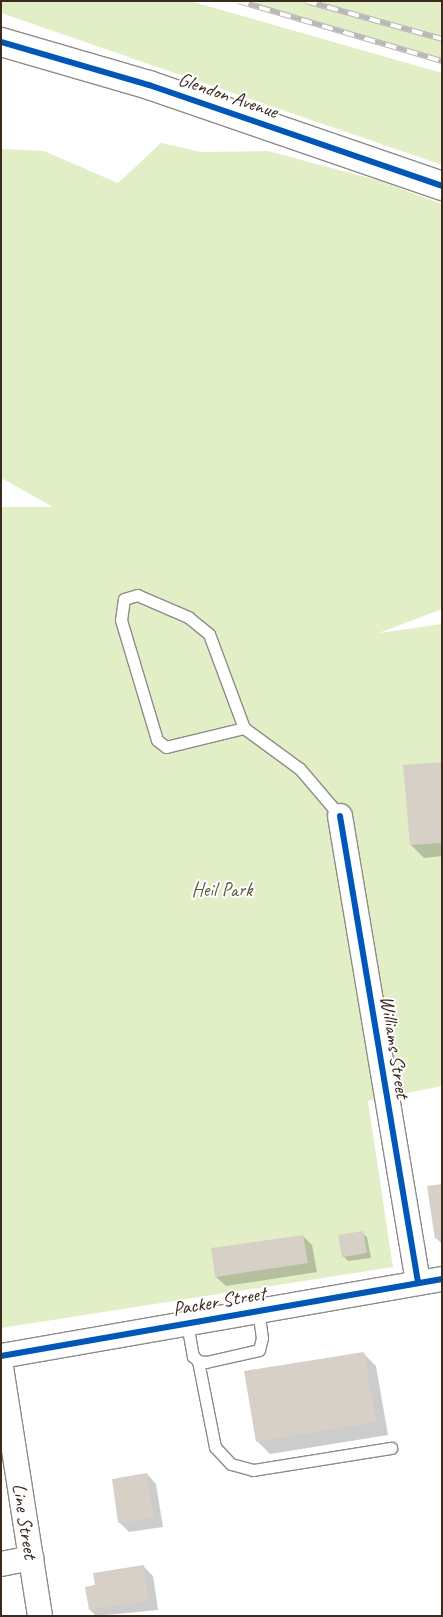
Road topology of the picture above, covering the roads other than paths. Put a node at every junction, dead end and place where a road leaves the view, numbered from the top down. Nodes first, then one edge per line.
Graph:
1 (1, 42) edge
2 (442, 186) edge
3 (244, 728) junction
4 (340, 816) joint
5 (442, 1279) edge
6 (418, 1283) junction
7 (258, 1311) junction
8 (187, 1323) junction
9 (1, 1356) edge
10 (198, 1361) junction
11 (1, 1367) edge
12 (391, 1448) dead end
13 (31, 1558) junction
14 (1, 1564) edge
15 (40, 1616) edge

1 - 2 street, Glendon Avenue
3 - 3 lane
3 - 4 lane
4 - 6 street, Williams Street
5 - 6 street, Packer Street
6 - 7 street, Packer Street
7 - 8 street, Packer Street
7 - 10 lane
8 - 9 street, Packer Street
8 - 10 lane
10 - 12 lane
11 - 13 street, Line Street
13 - 14 street
13 - 15 street, Line Street

